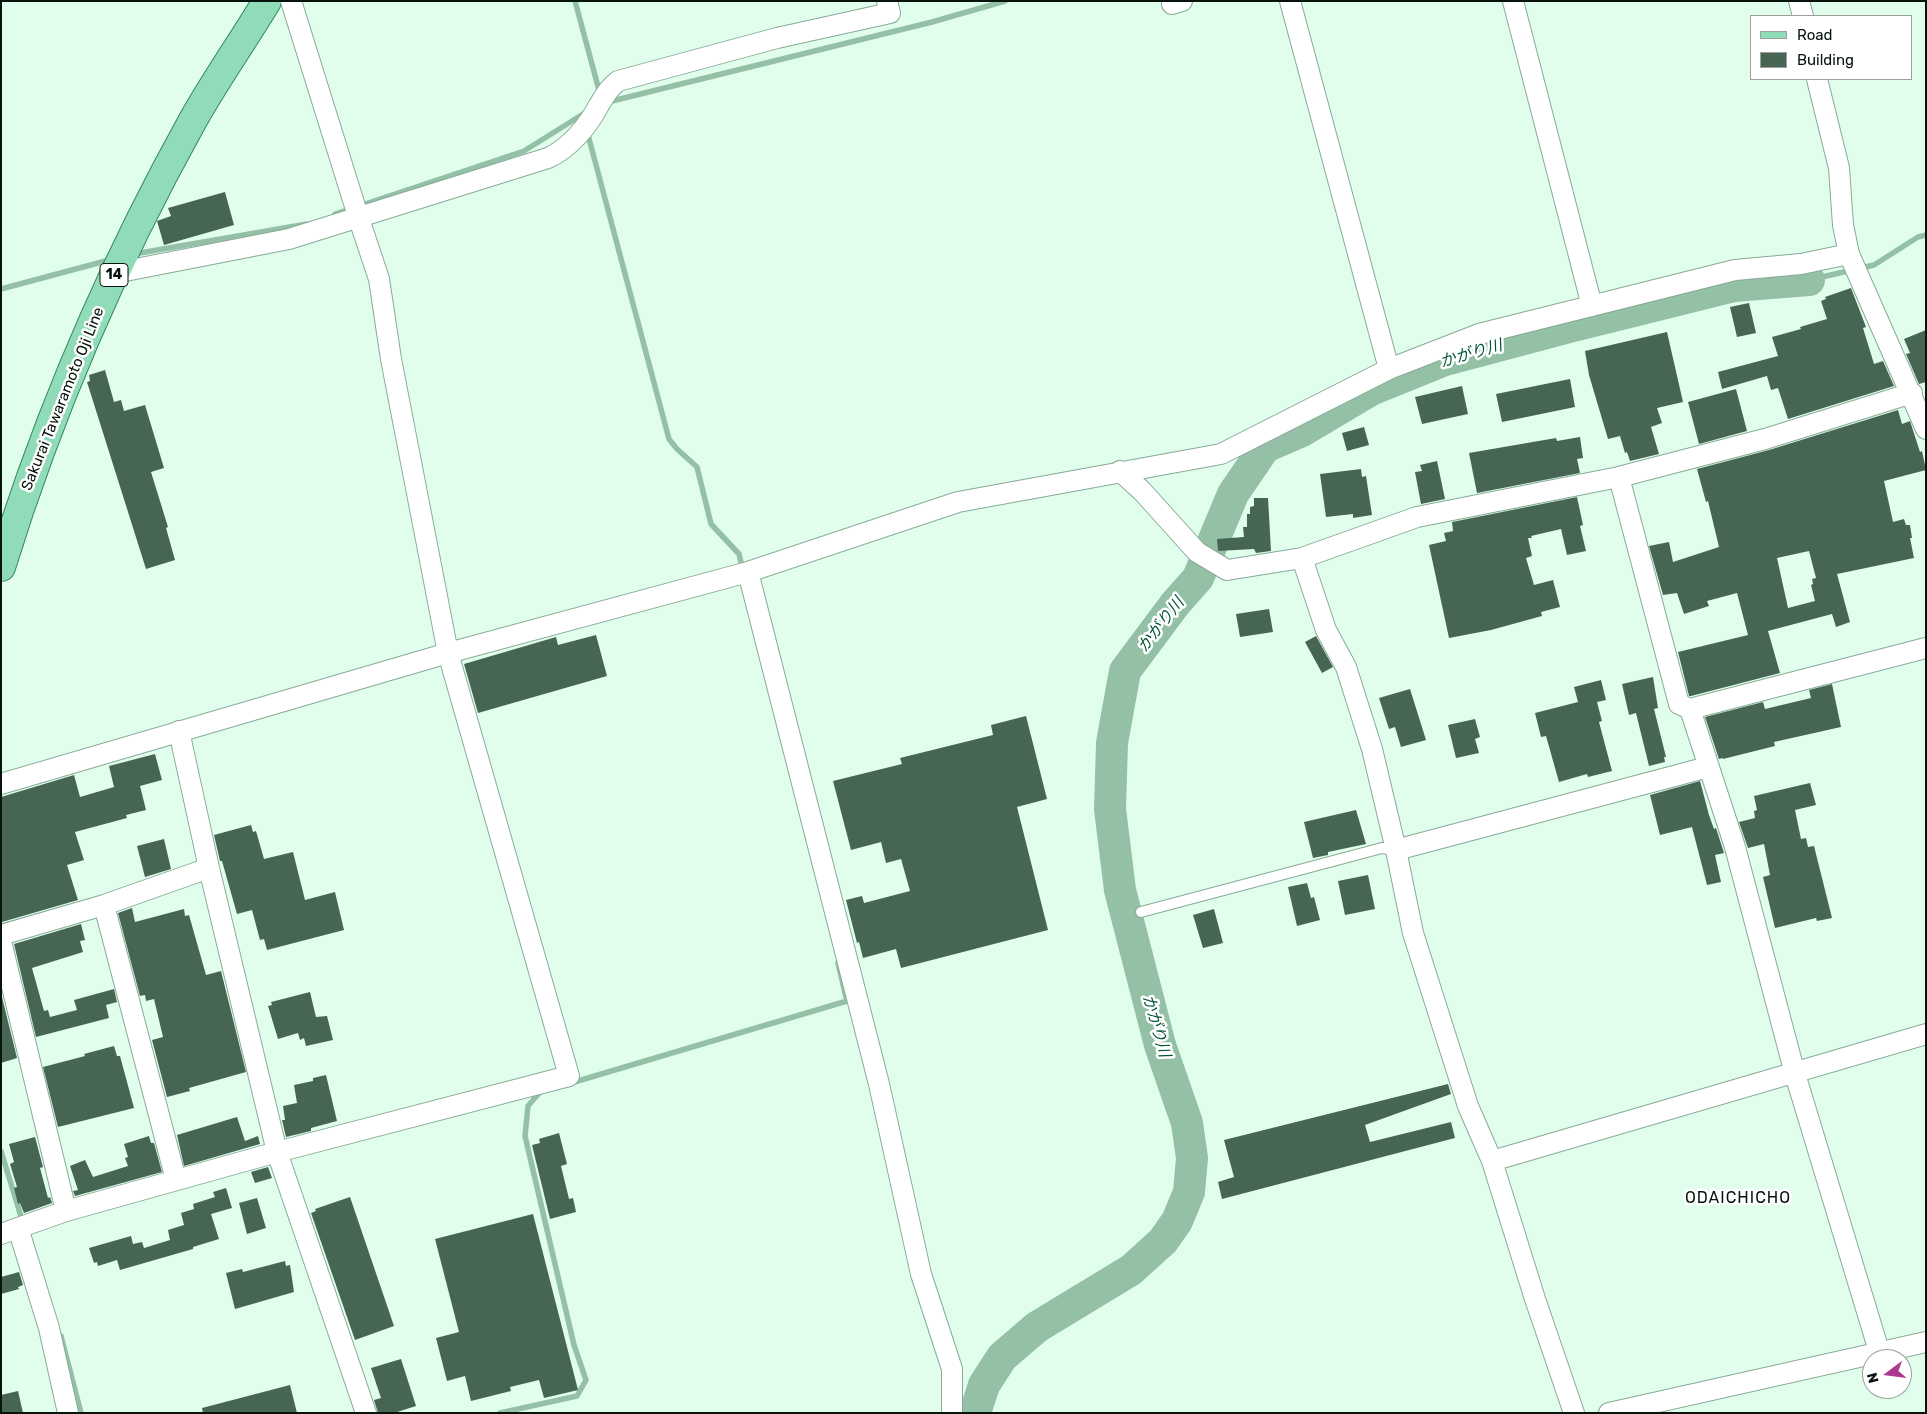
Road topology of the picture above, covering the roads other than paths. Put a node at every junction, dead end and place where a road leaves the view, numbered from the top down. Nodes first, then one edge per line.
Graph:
1 (267, 1) edge
2 (292, 1) edge
3 (887, 1) edge
4 (1290, 1) edge
5 (1513, 1) edge
6 (1799, 1) edge
7 (1803, 15) edge
8 (1817, 80) edge
9 (359, 219) junction
10 (1849, 254) junction
11 (115, 273) junction
12 (1592, 306) junction
13 (1389, 370) junction
14 (1912, 393) junction
15 (1926, 428) edge
16 (1120, 471) junction
17 (1619, 477) junction
18 (1302, 558) junction
19 (1, 567) edge
20 (748, 572) junction
21 (1926, 648) edge
22 (448, 653) junction
23 (1690, 709) junction
24 (179, 731) junction
25 (1708, 767) junction
26 (1, 784) edge
27 (1396, 850) junction
28 (209, 868) junction
29 (104, 905) junction
30 (1141, 912) dead end
31 (1, 936) edge
32 (1, 941) edge
33 (1926, 1034) edge
34 (1795, 1074) junction
35 (277, 1152) junction
36 (1492, 1161) junction
37 (176, 1180) junction
38 (66, 1211) junction
39 (10, 1231) edge
40 (1926, 1342) edge
41 (1878, 1349) edge
42 (1889, 1349) edge
43 (1862, 1355) edge
44 (68, 1413) edge
45 (366, 1413) edge
46 (952, 1413) edge
47 (1574, 1413) edge
48 (1609, 1413) edge

1 - 11 main road, Sakurai Tawaramoto Oji Line / 14
2 - 9 street
3 - 9 street
4 - 13 street
5 - 12 street
6 - 7 street
8 - 10 street
9 - 11 street
9 - 22 street
10 - 12 street
10 - 14 street
11 - 19 main road, Sakurai Tawaramoto Oji Line / 14
12 - 13 street
13 - 16 street
14 - 15 street
14 - 17 street
16 - 18 street
16 - 20 street
17 - 18 street
17 - 23 street
18 - 27 street
20 - 22 street
20 - 46 street
21 - 23 street
22 - 24 street
22 - 35 street
23 - 25 street
24 - 26 street
24 - 28 street
25 - 27 street
25 - 34 street
27 - 30 lane
27 - 36 street
28 - 29 street
28 - 35 street
29 - 31 street
29 - 37 street
32 - 38 street
33 - 34 street
34 - 36 street
34 - 41 street
35 - 37 street
35 - 45 street
36 - 47 street
37 - 38 street
38 - 39 street
39 - 44 street
40 - 42 street
43 - 48 street

